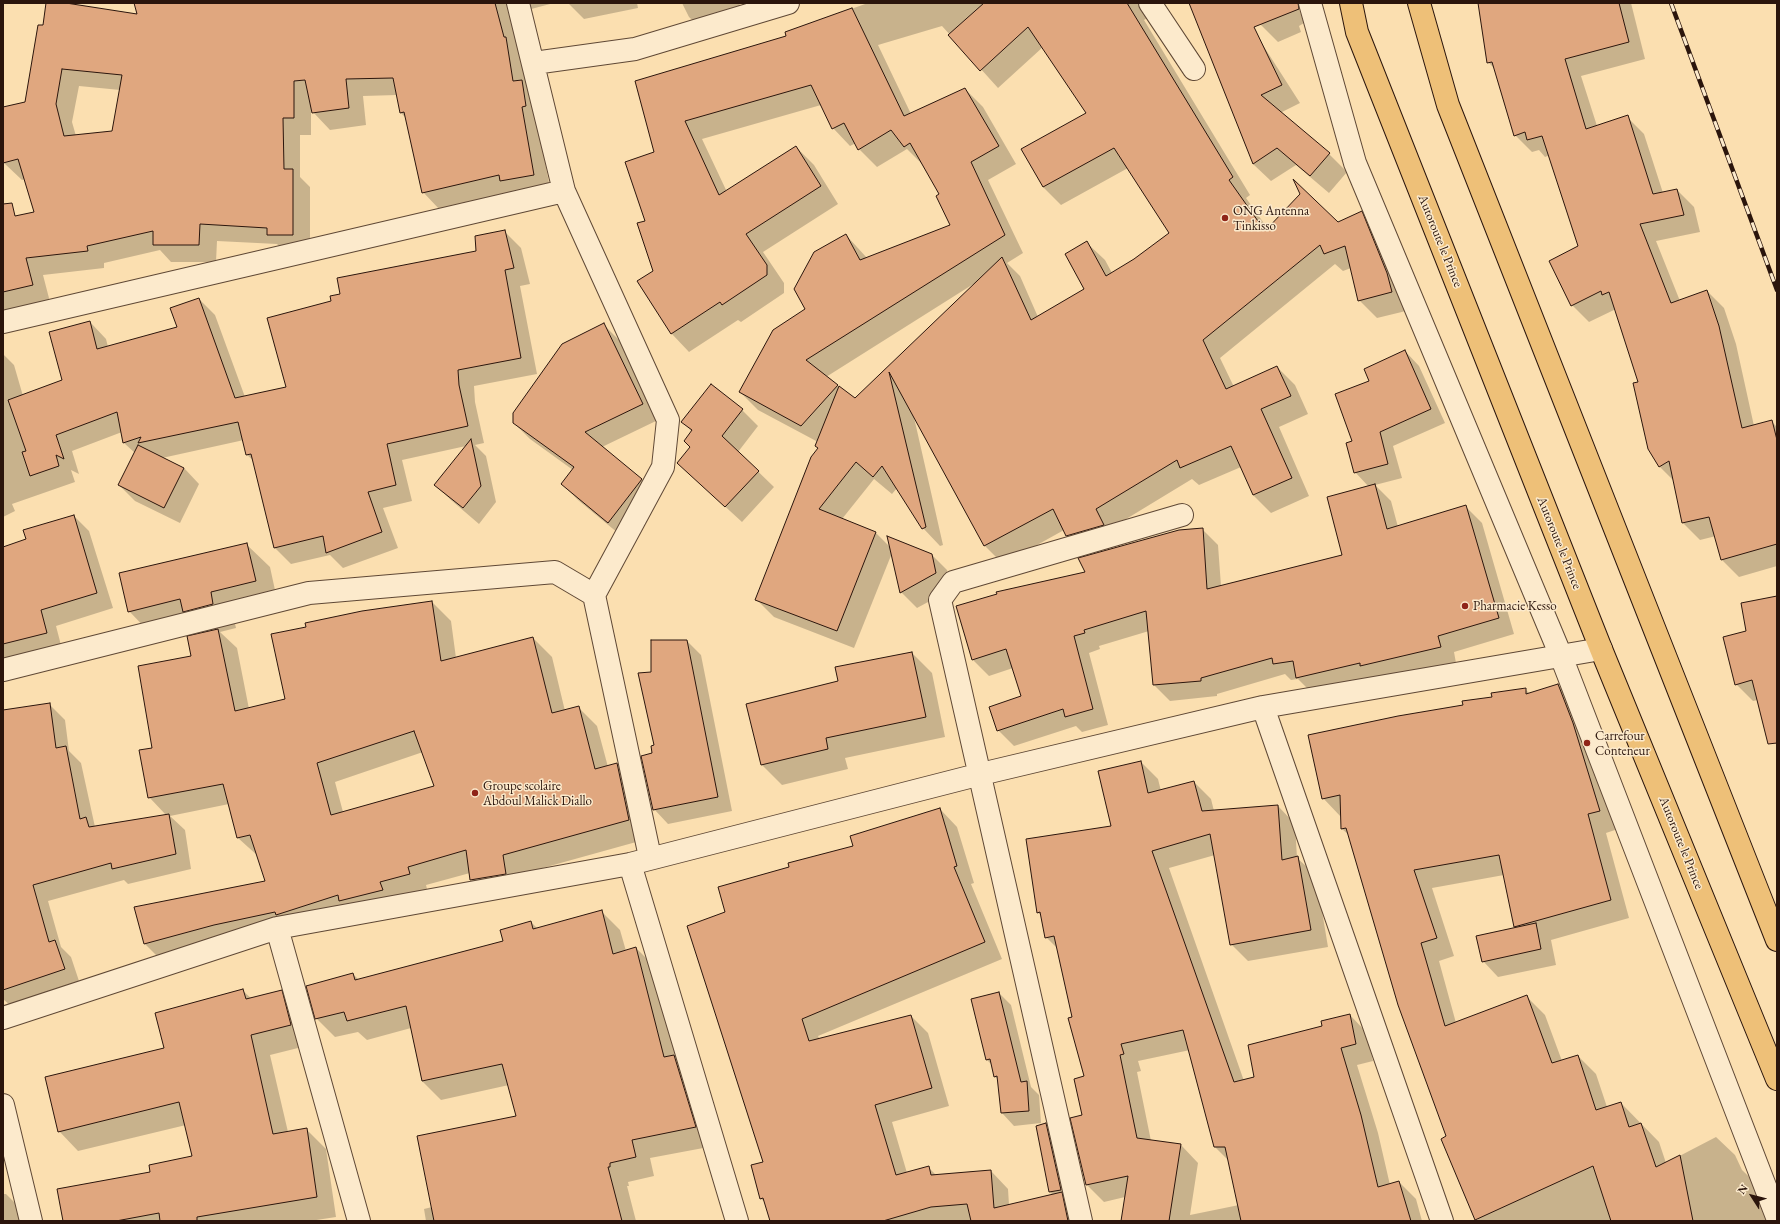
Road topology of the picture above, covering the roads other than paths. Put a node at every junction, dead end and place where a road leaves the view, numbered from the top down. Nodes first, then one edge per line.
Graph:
1 (518, 3) edge
2 (788, 3) edge
3 (1150, 3) edge
4 (1310, 3) edge
5 (1351, 3) edge
6 (1419, 3) edge
7 (534, 63) junction
8 (1194, 69) dead end
9 (564, 191) junction
10 (3, 322) edge
11 (1182, 515) dead end
12 (594, 595) junction
13 (1602, 649) junction
14 (1561, 656) junction
15 (3, 670) edge
16 (1264, 707) junction
17 (981, 774) junction
18 (640, 860) junction
19 (277, 928) junction
20 (1777, 940) edge
21 (3, 1018) edge
22 (1777, 1079) edge
23 (3, 1105) edge
24 (1777, 1217) edge
25 (31, 1221) edge
26 (359, 1221) edge
27 (737, 1221) edge
28 (1081, 1221) edge
29 (1442, 1221) edge

1 - 7 street
2 - 7 street
3 - 8 street
4 - 14 street
5 - 13 main road, Autoroute le Prince
6 - 20 main road
7 - 9 street
9 - 10 street
9 - 12 street
11 - 17 street
12 - 15 street
12 - 18 street
13 - 14 street
13 - 22 main road, Autoroute le Prince
14 - 16 street
14 - 24 street
16 - 17 street
16 - 29 street
17 - 18 street
17 - 28 street
18 - 19 street
18 - 27 street
19 - 21 street
19 - 26 street
23 - 25 street

